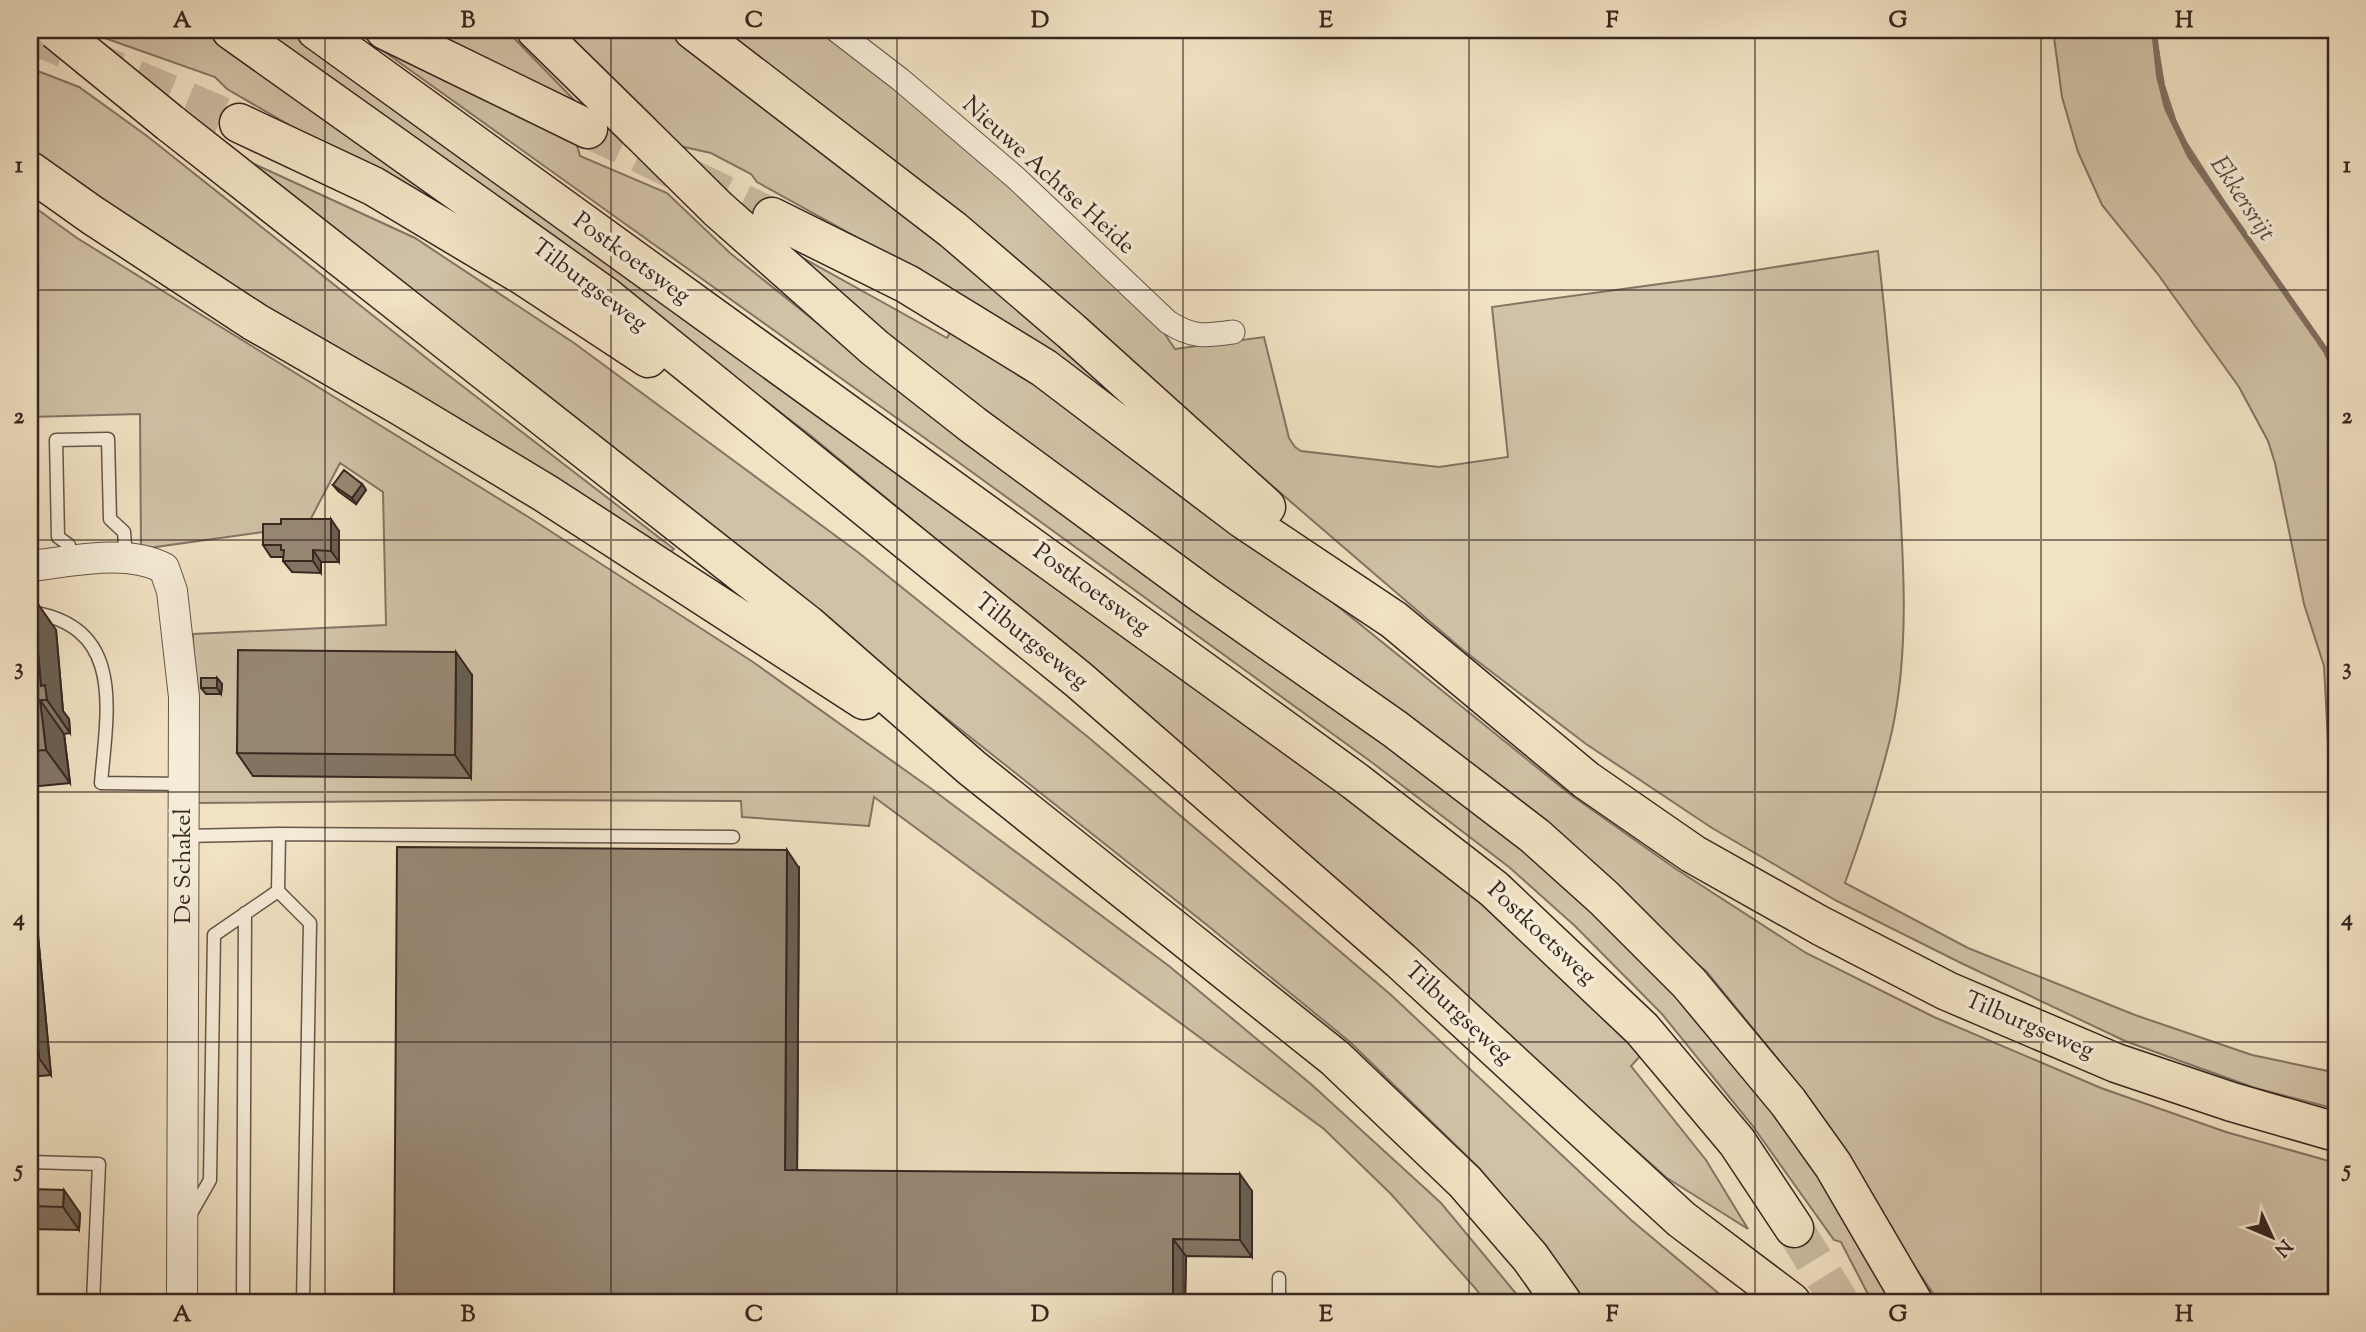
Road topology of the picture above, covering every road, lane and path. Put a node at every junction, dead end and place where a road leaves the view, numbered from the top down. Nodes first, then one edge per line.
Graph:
1 (56, 30) edge
2 (231, 30) edge
3 (316, 30) edge
4 (385, 30) edge
5 (536, 30) edge
6 (693, 30) edge
7 (836, 30) edge
8 (239, 123) tunnel mouth
9 (588, 129) tunnel mouth
10 (30, 171) edge
11 (772, 217) tunnel mouth
12 (1233, 332) dead end
13 (825, 475) junction
14 (126, 558) junction
15 (70, 562) junction
16 (30, 566) edge
17 (30, 612) edge
18 (1394, 620) junction
19 (972, 768) junction
20 (184, 784) junction
21 (279, 834) junction
22 (184, 836) junction
23 (733, 837) dead end
24 (278, 891) junction
25 (245, 913) junction
26 (2336, 1132) edge
27 (30, 1162) edge
28 (183, 1228) junction
29 (1794, 1228) tunnel mouth
30 (1279, 1278) dead end
31 (93, 1302) edge
32 (182, 1302) edge
33 (243, 1302) edge
34 (303, 1302) edge
35 (1279, 1302) edge
36 (1562, 1302) edge
37 (1791, 1302) edge
38 (1913, 1302) edge

1 - 19 highway, bridge
2 - 13 highway, Tilburgseweg
3 - 29 highway, Postkoetsweg
4 - 9 highway
5 - 38 highway, bridge
6 - 18 highway
7 - 12 street, Nieuwe Achtse Heide
8 - 13 highway
10 - 19 highway
11 - 18 highway, Tilburgseweg
13 - 37 highway, Tilburgseweg
14 - 15 street, De Schakel
14 - 15 lane
14 - 20 street, De Schakel
15 - 16 street, De Schakel
17 - 20 lane
18 - 26 highway, Tilburgseweg
19 - 36 highway
20 - 22 street, De Schakel
21 - 22 lane
21 - 23 lane
21 - 24 lane
22 - 28 street, De Schakel
24 - 25 lane
24 - 34 lane
25 - 28 lane
25 - 33 lane
27 - 31 lane
28 - 32 street, De Schakel
30 - 35 lane

